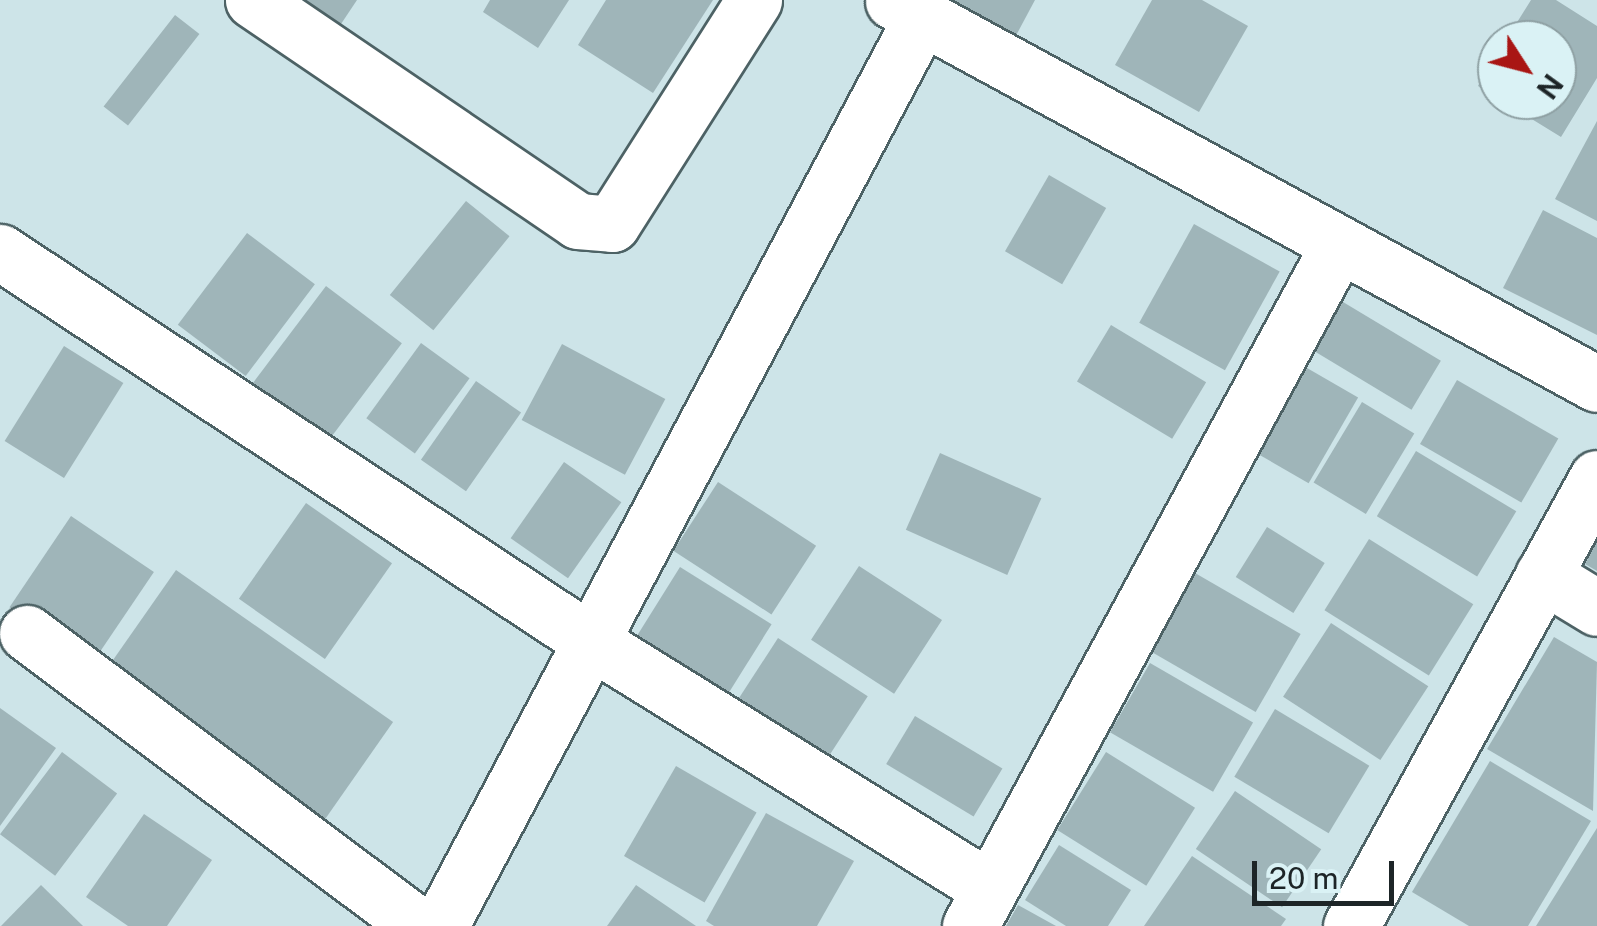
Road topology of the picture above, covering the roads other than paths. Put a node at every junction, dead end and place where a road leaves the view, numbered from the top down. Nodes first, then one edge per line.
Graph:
1 (253, 0) edge
2 (754, 0) edge
3 (907, 8) edge
4 (1339, 244) junction
5 (0, 252) edge
6 (1597, 384) edge
7 (1597, 478) edge
8 (1544, 575) junction
9 (1597, 608) edge
10 (27, 632) dead end
11 (592, 642) junction
12 (980, 907) edge
13 (1360, 923) edge
14 (418, 926) edge
15 (440, 926) edge

1 - 2 street
3 - 4 street
3 - 11 street
4 - 6 street
4 - 12 street
5 - 11 street
7 - 8 street
8 - 9 street
8 - 13 street
10 - 14 street
11 - 12 street
11 - 15 street

